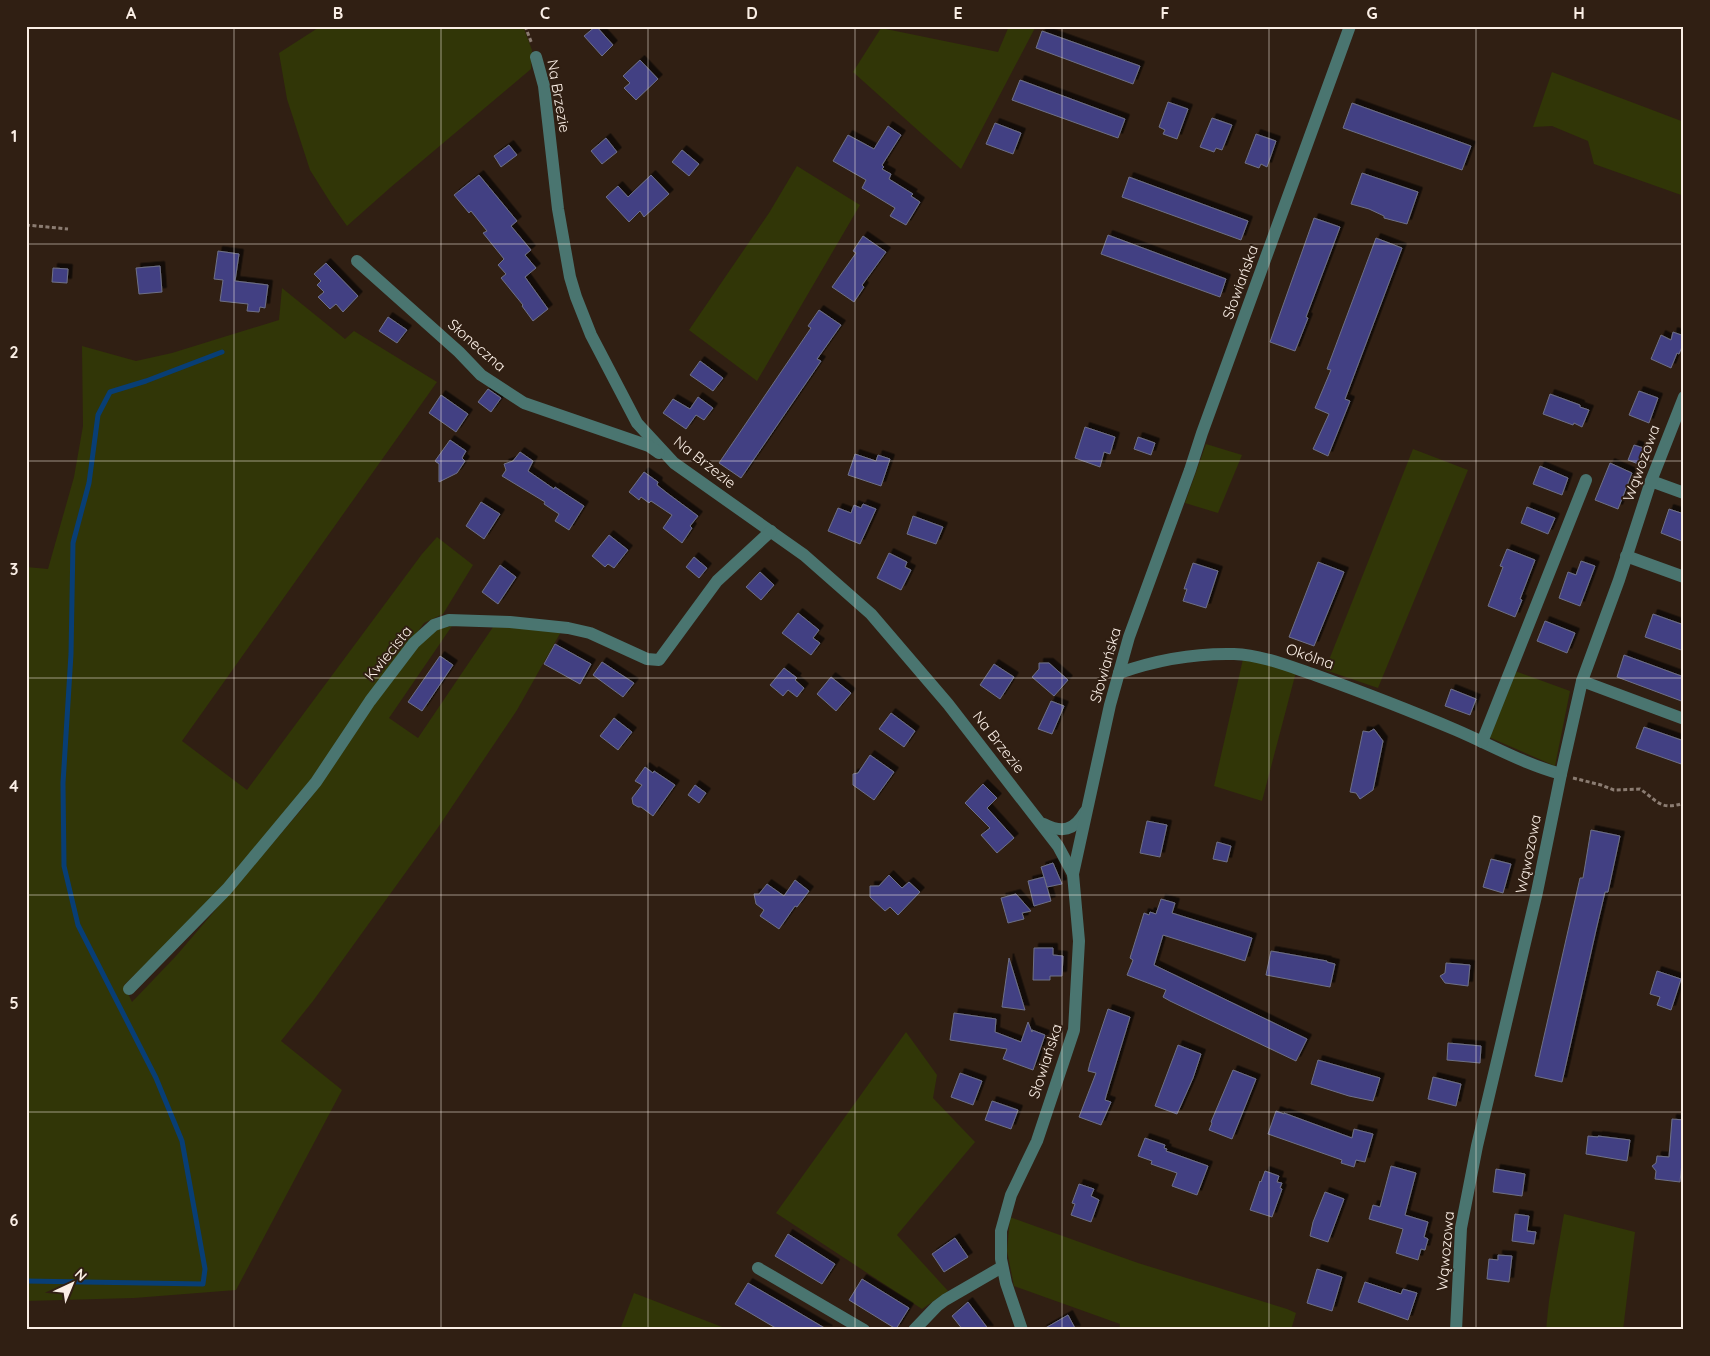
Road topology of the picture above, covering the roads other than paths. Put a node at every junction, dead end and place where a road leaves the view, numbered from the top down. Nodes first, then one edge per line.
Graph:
1 (1350, 26) edge
2 (536, 57) road end
3 (357, 261) dead end
4 (1684, 397) edge
5 (674, 463) junction
6 (1586, 480) dead end
7 (1651, 481) junction
8 (1684, 493) edge
9 (771, 531) junction
10 (1626, 556) junction
11 (1684, 577) edge
12 (1119, 673) junction
13 (1582, 681) junction
14 (1684, 719) edge
15 (1482, 742) junction
16 (1561, 774) junction
17 (1087, 809) junction
18 (1041, 823) junction
19 (1072, 874) junction
20 (129, 989) dead end
21 (1002, 1267) junction
22 (758, 1268) dead end
23 (864, 1330) edge
24 (914, 1330) edge
25 (1022, 1330) edge
26 (1456, 1330) edge

1 - 12 street, Słowiańska
2 - 5 street, Na Brzezie
3 - 5 street, Słoneczna
4 - 7 street, Wąwozowa
5 - 9 street, Na Brzezie
6 - 15 street
7 - 8 street
7 - 10 street, Wąwozowa
9 - 18 street, Na Brzezie
9 - 20 street, Kwiecista
10 - 11 street
10 - 13 street, Wąwozowa
12 - 15 street, Okólna
12 - 17 street, Słowiańska
13 - 14 street
13 - 16 street, Wąwozowa
15 - 16 street, Okólna
16 - 26 street, Wąwozowa
17 - 18 street
17 - 19 street, Słowiańska
18 - 19 street, Na Brzezie
19 - 21 street, Słowiańska
21 - 24 street
21 - 25 street, Słowiańska
22 - 23 street

